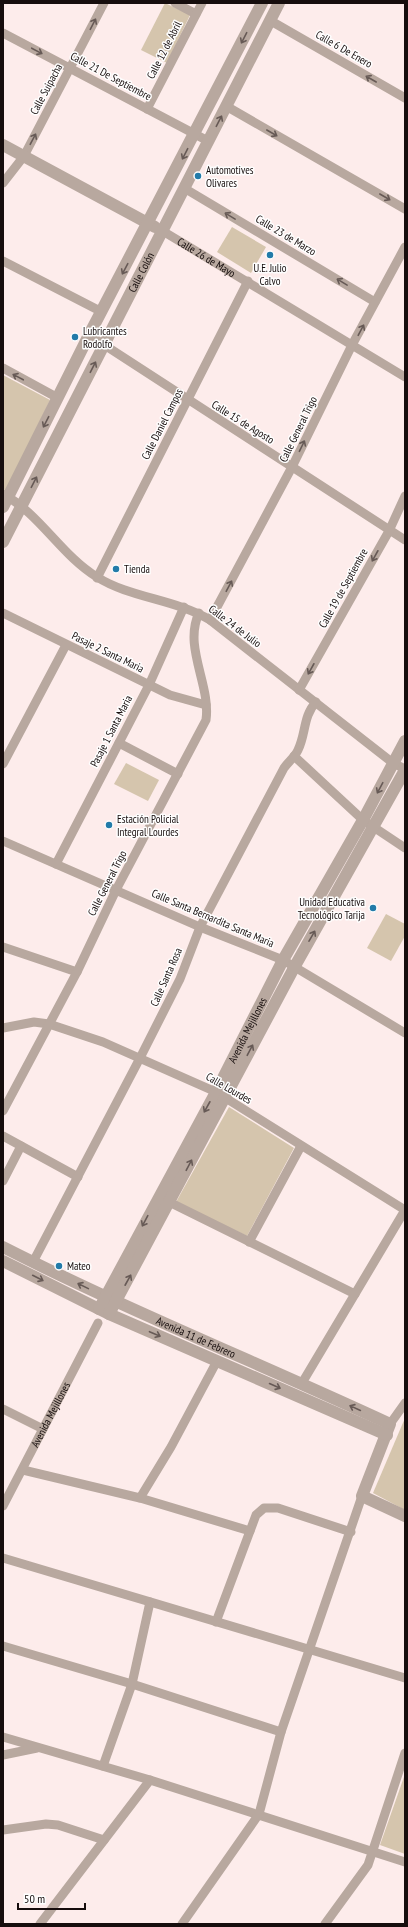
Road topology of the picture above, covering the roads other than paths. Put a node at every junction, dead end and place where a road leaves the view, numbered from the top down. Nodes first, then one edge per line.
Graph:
1 (104, 3) edge
2 (175, 3) edge
3 (202, 3) edge
4 (262, 3) edge
5 (279, 3) edge
6 (196, 14) junction
7 (271, 21) junction
8 (3, 33) edge
9 (70, 69) junction
10 (405, 98) edge
11 (226, 106) junction
12 (147, 109) junction
13 (195, 134) junction
14 (208, 142) junction
15 (3, 145) edge
16 (24, 156) junction
17 (3, 183) edge
18 (184, 188) junction
19 (405, 209) edge
20 (149, 223) junction
21 (161, 230) junction
22 (405, 247) edge
23 (3, 261) edge
24 (402, 263) edge
25 (248, 281) junction
26 (376, 302) junction
27 (102, 312) junction
28 (89, 335) junction
29 (105, 344) junction
30 (352, 345) junction
31 (3, 368) edge
32 (405, 377) edge
33 (58, 398) junction
34 (187, 400) junction
35 (292, 467) junction
36 (405, 496) edge
37 (5, 500) edge
38 (21, 506) junction
39 (389, 531) junction
40 (405, 540) edge
41 (3, 542) edge
42 (97, 578) junction
43 (184, 607) junction
44 (3, 613) edge
45 (199, 613) junction
46 (210, 620) junction
47 (66, 645) junction
48 (149, 685) junction
49 (299, 690) junction
50 (316, 702) junction
51 (206, 706) junction
52 (405, 741) edge
53 (118, 743) junction
54 (294, 756) junction
55 (394, 763) junction
56 (3, 764) edge
57 (405, 770) edge
58 (178, 774) junction
59 (363, 820) junction
60 (373, 828) junction
61 (3, 842) edge
62 (405, 848) edge
63 (56, 864) junction
64 (116, 890) junction
65 (200, 927) junction
66 (3, 947) edge
67 (283, 960) junction
68 (295, 966) junction
69 (77, 972) junction
70 (49, 1024) junction
71 (3, 1028) edge
72 (405, 1033) edge
73 (140, 1058) junction
74 (220, 1095) junction
75 (3, 1110) edge
76 (3, 1136) edge
77 (21, 1146) junction
78 (301, 1146) junction
79 (78, 1177) junction
80 (4, 1178) edge
81 (159, 1195) junction
82 (170, 1203) junction
83 (405, 1210) edge
84 (249, 1242) junction
85 (3, 1246) edge
86 (3, 1261) edge
87 (33, 1262) junction
88 (355, 1294) junction
89 (111, 1299) junction
90 (104, 1312) junction
91 (217, 1361) junction
92 (302, 1383) junction
93 (405, 1402) edge
94 (3, 1409) edge
95 (43, 1429) junction
96 (388, 1430) junction
97 (23, 1470) junction
98 (362, 1496) junction
99 (140, 1498) junction
100 (3, 1506) edge
101 (405, 1516) edge
102 (250, 1531) junction
103 (351, 1532) junction
104 (3, 1558) edge
105 (150, 1602) junction
106 (216, 1622) junction
107 (3, 1646) edge
108 (308, 1649) junction
109 (405, 1678) edge
110 (132, 1684) junction
111 (281, 1732) junction
112 (3, 1737) edge
113 (39, 1747) junction
114 (405, 1753) edge
115 (3, 1755) edge
116 (103, 1766) junction
117 (150, 1780) junction
118 (259, 1814) junction
119 (3, 1830) edge
120 (104, 1840) junction
121 (372, 1852) junction
122 (405, 1862) edge
123 (40, 1924) edge
124 (182, 1924) edge
125 (325, 1924) edge

9 -> 1 street, Calle Suipacha
2 - 6 street
3 - 6 street, Calle 12 de Abril
4 -> 13 street, Calle Colón
5 - 7 street, Calle Colón
6 - 12 street, Calle 12 de Abril
10 -> 7 street, Calle 6 De Enero
7 - 11 street, Calle Colón
8 -> 9 street, Calle 21 De Septiembre
9 - 12 street, Calle 21 De Septiembre
16 -> 9 street, Calle Suipacha
14 -> 11 street, Calle Colón
11 -> 19 street
12 - 13 street, Calle 21 De Septiembre
13 - 14 street, Calle 21 De Septiembre
13 -> 20 street, Calle Colón
14 - 18 street, Calle Colón
15 - 16 street, Calle 26 de Mayo
16 - 17 street, Calle Suipacha
16 - 20 street, Calle 26 de Mayo
18 - 21 street, Calle Colón
26 -> 18 street, Calle 23 de Marzo
20 - 21 street, Calle 26 de Mayo
20 -> 27 street, Calle Colón
21 - 25 street, Calle 26 de Mayo
21 - 29 street, Calle Colón
22 - 24 street, Calle General Trigo
23 - 27 street
24 - 26 street, Calle General Trigo
25 - 30 street, Calle 26 de Mayo
25 - 34 street, Calle Daniel Campos
30 -> 26 street, Calle General Trigo
27 - 28 street, Calle Colón
28 - 29 street, Calle 15 de Agosto
28 - 33 street, Calle Colón
29 - 34 street, Calle 15 de Agosto
38 -> 29 street, Calle Colón
30 - 32 street, Calle 26 de Mayo
35 -> 30 street, Calle General Trigo
33 -> 31 street
33 -> 37 street, Calle Colón
34 - 35 street, Calle 15 de Agosto
34 - 42 street, Calle Daniel Campos
35 - 39 street, Calle 15 de Agosto
46 -> 35 street, Calle General Trigo
36 - 39 street, Calle 19 de Septiembre
37 - 38 street, Calle 24 de Julio
38 - 41 street, Calle Colón
38 - 42 street, Calle 24 de Julio
39 - 40 street, Calle 15 de Agosto
39 -> 49 street, Calle 19 de Septiembre
42 - 43 street, Calle 24 de Julio
43 - 45 street, Calle 24 de Julio
43 - 48 street, Pasaje 1 Santa Maria
44 - 47 street, Pasaje 2 Santa Maria
45 - 46 street, Calle 24 de Julio
45 - 51 street, Calle General Trigo
46 - 49 street, Calle 24 de Julio
47 - 48 street, Pasaje 2 Santa Maria
47 - 56 street
48 - 51 street, Pasaje 2 Santa Maria
48 - 53 street, Pasaje 1 Santa Maria
49 - 50 street, Calle 24 de Julio
50 - 54 street, Calle Santa Rosa
50 - 55 street, Calle 24 de Julio
51 - 58 street, Calle General Trigo
52 - 55 street, Avenida Mejillones
53 - 58 street
53 - 63 street, Pasaje 1 Santa Maria
54 - 59 street
54 - 65 street, Calle Santa Rosa
55 - 57 street, Calle 24 de Julio
55 -> 59 street, Avenida Mejillones
57 - 60 street, Avenida Mejillones
58 - 64 street, Calle General Trigo
59 - 60 street
59 - 67 street, Avenida Mejillones
60 - 62 street
68 -> 60 street, Avenida Mejillones
61 - 63 street, Calle Santa Bernardita Santa Maria
63 - 64 street, Calle Santa Bernardita Santa Maria
64 - 65 street, Calle Santa Bernardita Santa Maria
64 - 69 street, Calle General Trigo
65 - 67 street, Calle Santa Bernardita Santa Maria
65 - 73 street, Calle Santa Rosa
66 - 69 street
67 - 68 street, Calle Santa Bernardita Santa Maria
67 - 74 street, Avenida Mejillones
68 - 72 street, Calle Santa Bernardita Santa Maria
74 -> 68 street, Avenida Mejillones
69 - 70 street, Calle General Trigo
70 - 71 street, Calle Lourdes
70 - 73 street, Calle Lourdes
70 - 75 street, Calle General Trigo
73 - 74 street, Calle Lourdes
73 - 79 street, Calle Santa Rosa
74 - 78 street, Calle Lourdes
74 -> 81 street, Avenida Mejillones
82 -> 74 street, Avenida Mejillones
76 - 77 street
77 - 79 street
77 - 80 street
78 - 83 street, Calle Lourdes
78 - 84 street
79 - 87 street, Calle Santa Rosa
81 - 82 street
81 -> 89 street, Avenida Mejillones
82 - 84 street
89 -> 82 street, Avenida Mejillones
83 - 88 street
84 - 88 street
85 - 87 street, Avenida 11 de Febrero
86 -> 90 street, Avenida 11 de Febrero
89 -> 87 street, Avenida 11 de Febrero
88 - 92 street
89 - 90 street, Avenida Mejillones
89 - 92 street, Avenida 11 de Febrero
90 -> 91 street, Avenida 11 de Febrero
90 - 95 street, Avenida Mejillones
91 -> 96 street, Avenida 11 de Febrero
91 - 99 street
96 -> 92 street, Avenida 11 de Febrero
93 - 96 street
94 - 95 street
95 - 97 street, Avenida Mejillones
96 - 98 street
97 - 99 street
97 - 100 street, Avenida Mejillones
98 - 101 street
98 - 103 street
99 - 102 street
102 - 103 street
102 - 106 street
103 - 108 street
104 - 105 street
105 - 106 street
105 - 110 street
106 - 108 street
107 - 110 street
108 - 109 street
108 - 111 street
110 - 111 street
110 - 116 street
111 - 118 street
112 - 113 street
113 - 115 street
113 - 116 street
114 - 121 street
116 - 117 street
117 - 118 street
117 - 120 street
118 - 121 street
118 - 124 street
119 - 120 street
120 - 123 street
121 - 122 street
121 - 125 street

